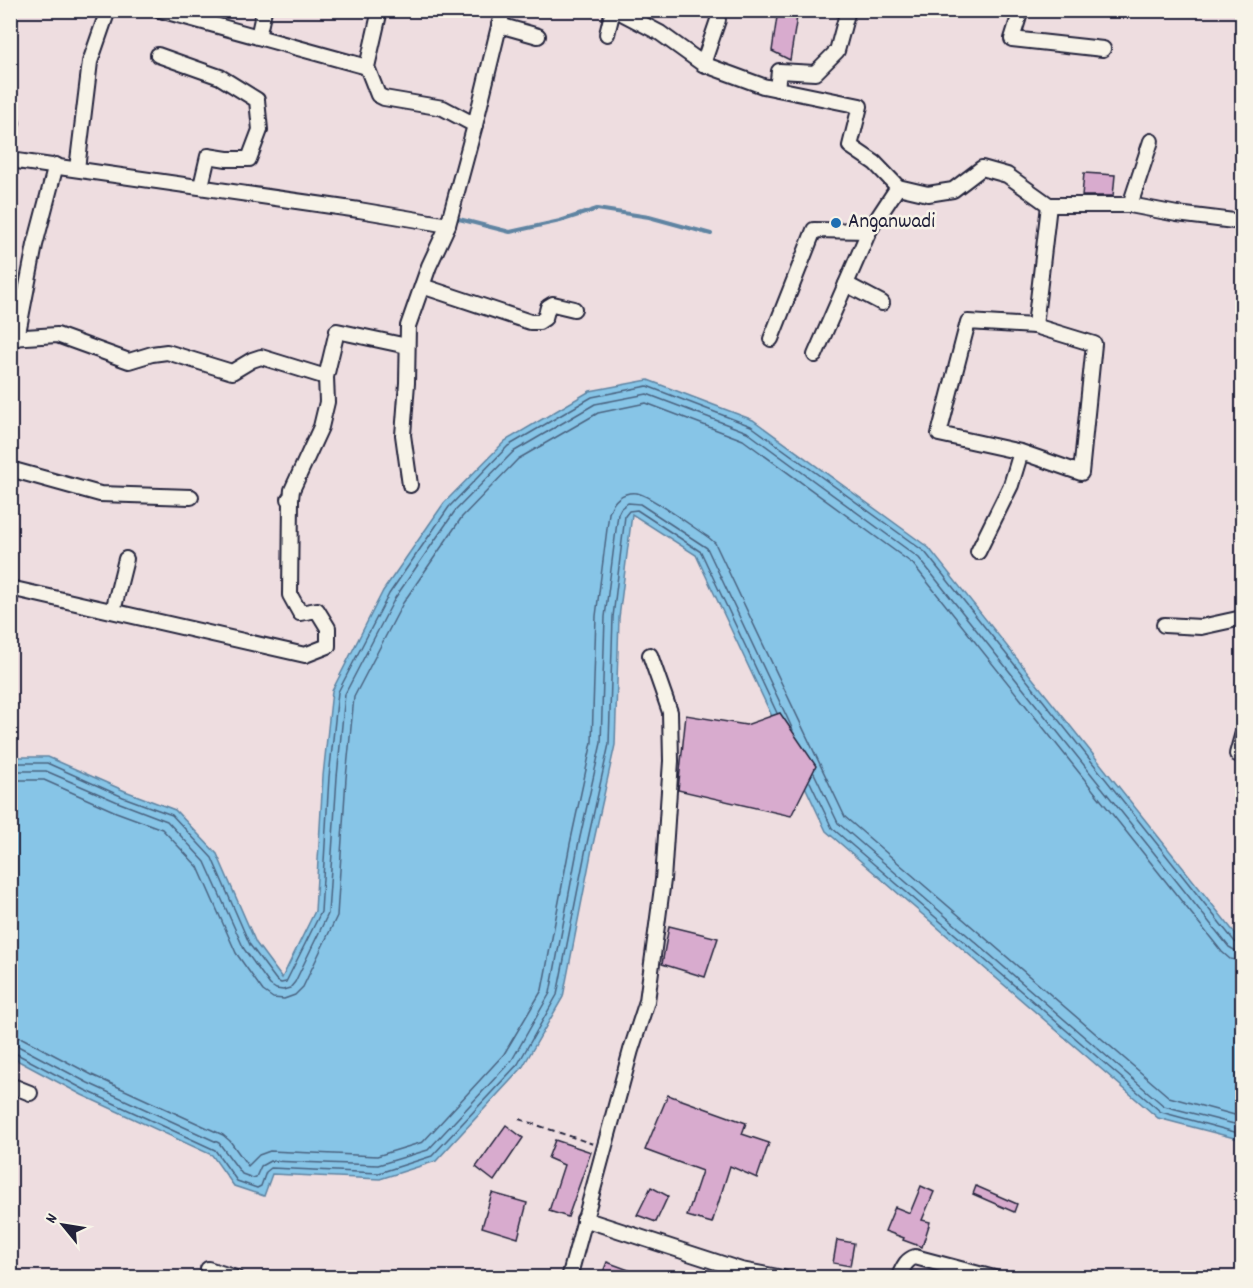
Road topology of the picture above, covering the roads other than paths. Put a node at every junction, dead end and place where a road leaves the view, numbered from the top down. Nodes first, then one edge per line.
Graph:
1 (108, 10) edge
2 (160, 10) edge
3 (264, 10) edge
4 (380, 10) edge
5 (503, 10) edge
6 (615, 10) edge
7 (848, 10) edge
8 (1021, 10) edge
9 (718, 20) dead end
10 (499, 25) junction
11 (607, 34) dead end
12 (538, 36) dead end
13 (258, 37) junction
14 (1103, 49) dead end
15 (158, 54) dead end
16 (703, 64) junction
17 (367, 68) junction
18 (777, 89) junction
19 (476, 125) junction
20 (1151, 141) dead end
21 (10, 160) edge
22 (56, 165) junction
23 (77, 169) junction
24 (201, 186) junction
25 (898, 187) junction
26 (1049, 205) junction
27 (1130, 205) junction
28 (1242, 222) edge
29 (448, 225) junction
30 (869, 231) junction
31 (846, 284) junction
32 (422, 286) junction
33 (882, 303) dead end
34 (574, 309) dead end
35 (1035, 326) junction
36 (14, 338) edge
37 (771, 339) dead end
38 (406, 346) junction
39 (815, 355) dead end
40 (326, 377) junction
41 (1022, 452) junction
42 (10, 469) edge
43 (410, 485) dead end
44 (191, 497) dead end
45 (978, 552) dead end
46 (126, 559) dead end
47 (10, 588) edge
48 (113, 611) junction
49 (1242, 618) edge
50 (1164, 625) dead end
51 (650, 655) dead end
52 (1242, 736) edge
53 (1237, 754) dead end
54 (10, 1085) edge
55 (30, 1093) dead end
56 (584, 1219) junction
57 (208, 1269) dead end
58 (236, 1278) edge
59 (569, 1278) edge
60 (783, 1278) edge
61 (898, 1278) edge
62 (994, 1278) edge

1 - 23 street
2 - 13 street
3 - 13 street
4 - 17 street
5 - 10 street
6 - 11 street
6 - 16 street
7 - 18 street
8 - 14 street
9 - 16 street
10 - 12 street
10 - 19 street
13 - 17 street
15 - 24 street
16 - 18 street
17 - 19 street
18 - 25 street
19 - 29 street
20 - 27 street
21 - 22 street
22 - 23 street
22 - 36 street
23 - 24 street
24 - 29 street
25 - 26 street
25 - 30 street
26 - 27 street
26 - 35 street
27 - 28 street
29 - 32 street
30 - 31 street
30 - 37 street
31 - 33 street
31 - 39 street
32 - 34 street
32 - 38 street
35 - 41 street
35 - 41 street
36 - 40 street
38 - 40 street
38 - 43 street
40 - 48 street
41 - 45 street
42 - 44 street
46 - 48 street
47 - 48 street
49 - 50 street
51 - 56 street
52 - 53 street
54 - 55 street
56 - 59 street
56 - 60 street
57 - 58 street
61 - 62 street

